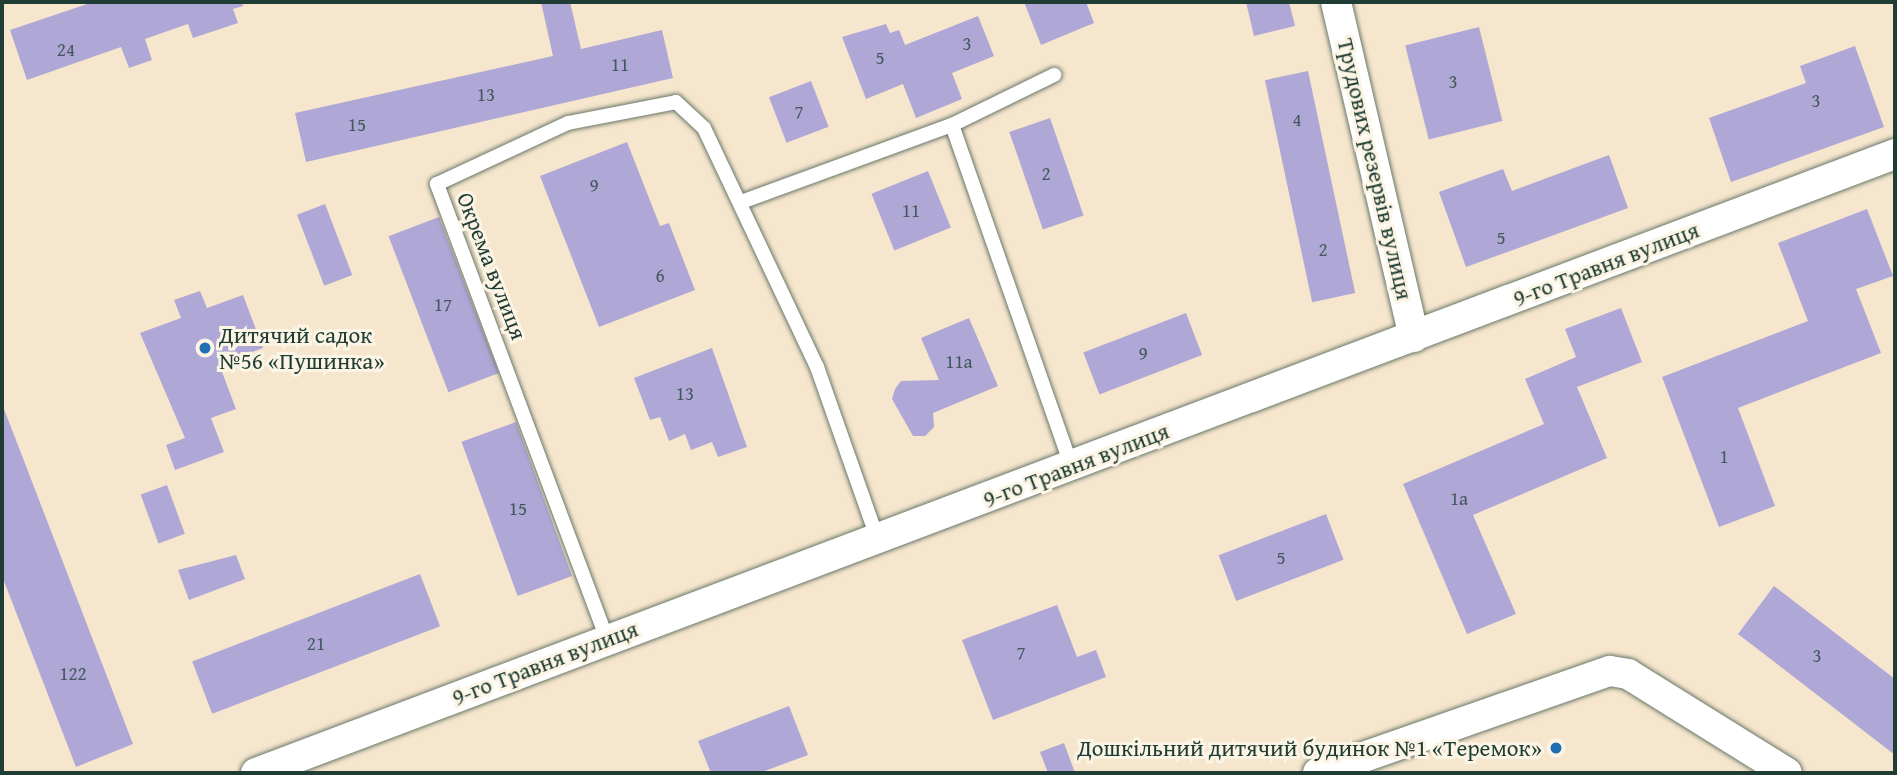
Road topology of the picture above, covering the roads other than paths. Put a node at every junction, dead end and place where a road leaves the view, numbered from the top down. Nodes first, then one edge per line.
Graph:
1 (1336, 2) edge
2 (1054, 75) dead end
3 (952, 125) junction
4 (1895, 154) edge
5 (744, 201) junction
6 (1414, 337) junction
7 (1072, 467) junction
8 (878, 540) junction
9 (607, 639) junction
10 (256, 773) edge
11 (1318, 773) edge
12 (1787, 773) edge

1 - 6 street, Трудових резервів вулиця
2 - 3 lane
3 - 5 lane
3 - 7 lane
4 - 6 street, 9-го Травня вулиця
5 - 8 lane, Окрема вулиця
5 - 9 lane, Окрема вулиця
6 - 7 street, 9-го Травня вулиця
7 - 8 street, 9-го Травня вулиця
8 - 9 street, 9-го Травня вулиця
9 - 10 street, 9-го Травня вулиця
11 - 12 street

